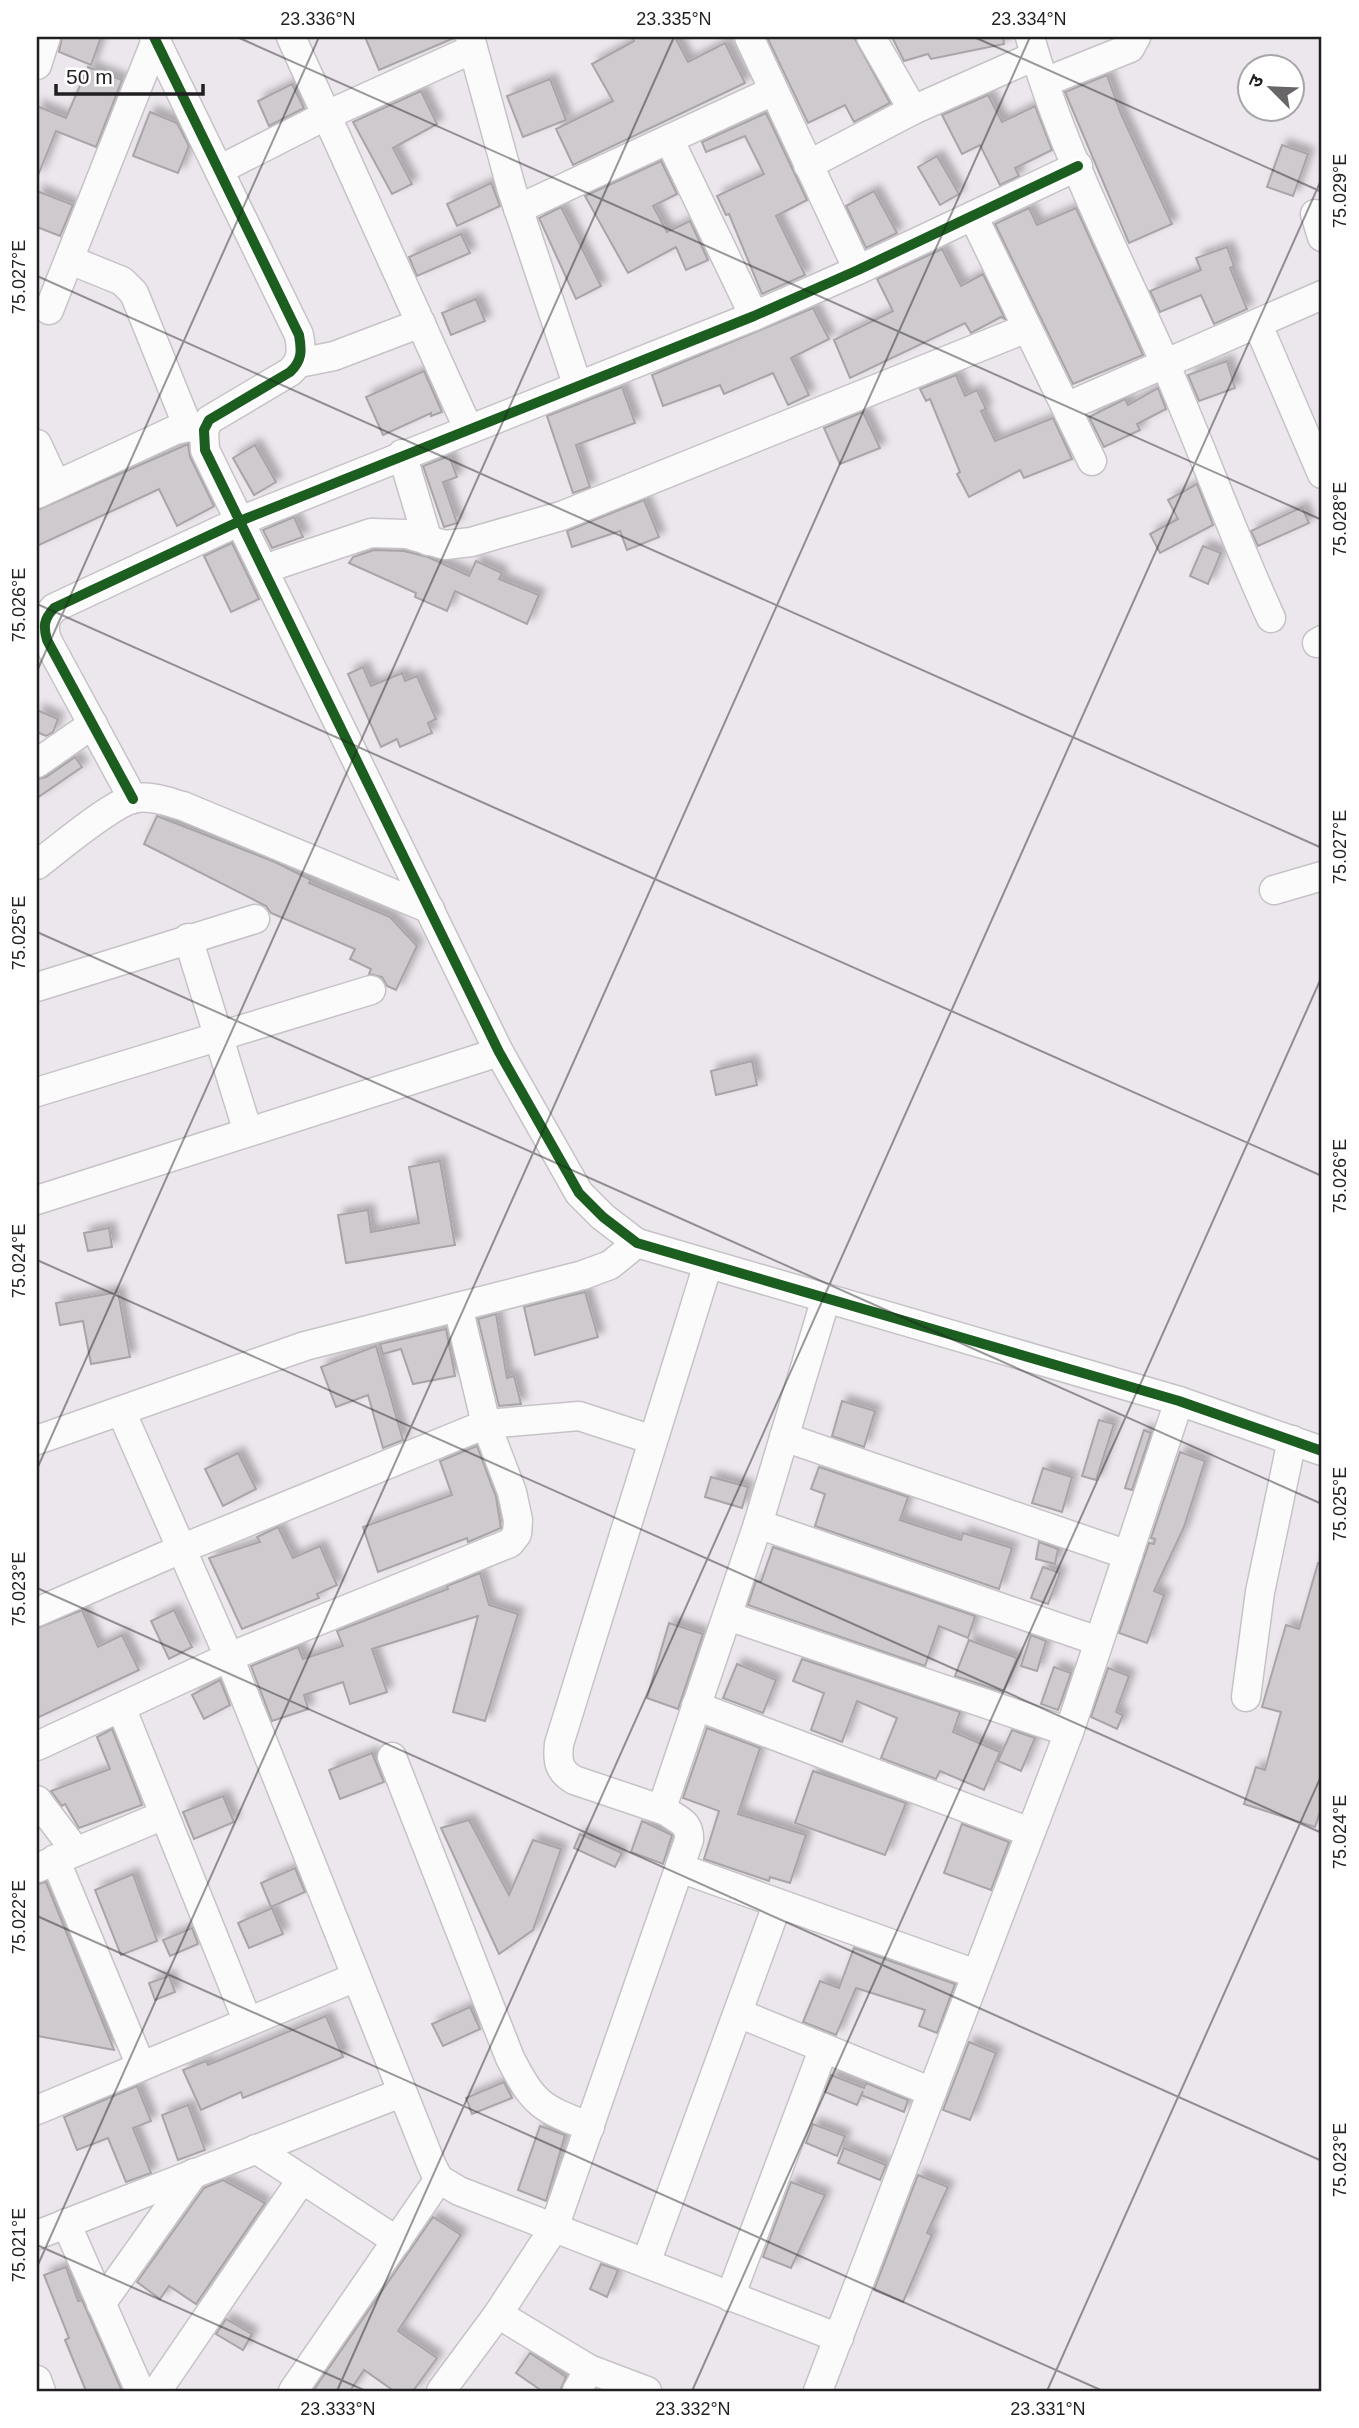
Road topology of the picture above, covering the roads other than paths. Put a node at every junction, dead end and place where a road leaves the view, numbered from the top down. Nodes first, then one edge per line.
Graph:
1 (46, 37) edge
2 (290, 37) edge
3 (749, 37) edge
4 (871, 37) edge
5 (1136, 37) edge
6 (155, 38) edge
7 (472, 43) edge
8 (1032, 46) edge
9 (37, 65) edge
10 (1045, 82) junction
11 (773, 91) junction
12 (913, 110) junction
13 (327, 115) junction
14 (669, 139) junction
15 (808, 165) junction
16 (1077, 166) junction
17 (219, 170) junction
18 (517, 209) junction
19 (973, 216) junction
20 (70, 260) junction
21 (858, 270) junction
22 (1322, 295) edge
23 (49, 310) dead end
24 (754, 316) junction
25 (421, 323) junction
26 (1258, 325) junction
27 (1027, 327) junction
28 (299, 363) junction
29 (1166, 366) junction
30 (578, 384) junction
31 (1066, 407) junction
32 (1312, 424) edge
33 (467, 428) junction
34 (196, 429) junction
35 (37, 444) edge
36 (402, 454) junction
37 (1092, 461) dead end
38 (1322, 474) edge
39 (46, 489) edge
40 (240, 521) junction
41 (428, 541) junction
42 (264, 569) junction
43 (1271, 618) dead end
44 (40, 629) edge
45 (93, 724) junction
46 (37, 763) edge
47 (133, 799) junction
48 (37, 864) edge
49 (1322, 876) edge
50 (1274, 890) dead end
51 (430, 909) junction
52 (255, 919) dead end
53 (188, 938) junction
54 (37, 987) edge
55 (371, 990) dead end
56 (218, 1037) junction
57 (499, 1052) junction
58 (37, 1092) edge
59 (248, 1132) junction
60 (37, 1200) edge
61 (637, 1243) junction
62 (708, 1264) junction
63 (827, 1298) junction
64 (458, 1307) junction
65 (1179, 1401) junction
66 (121, 1411) junction
67 (486, 1424) junction
68 (784, 1437) junction
69 (37, 1440) edge
70 (653, 1440) junction
71 (1292, 1440) junction
72 (1322, 1451) edge
73 (758, 1524) junction
74 (181, 1549) junction
75 (1128, 1555) junction
76 (37, 1612) edge
77 (727, 1616) junction
78 (1098, 1641) junction
79 (229, 1657) junction
80 (1246, 1697) dead end
81 (696, 1706) junction
82 (121, 1707) junction
83 (1069, 1732) junction
84 (37, 1746) edge
85 (393, 1757) dead end
86 (37, 1800) edge
87 (666, 1811) junction
88 (164, 1815) junction
89 (1030, 1832) junction
90 (56, 1859) edge
91 (680, 1868) junction
92 (777, 1905) junction
93 (976, 1974) junction
94 (356, 1978) junction
95 (738, 2013) junction
96 (247, 2021) junction
97 (823, 2050) junction
98 (141, 2066) junction
99 (401, 2092) junction
100 (932, 2092) junction
101 (37, 2110) edge
102 (590, 2127) junction
103 (256, 2149) junction
104 (194, 2173) junction
105 (302, 2179) junction
106 (439, 2179) junction
107 (66, 2223) junction
108 (554, 2228) junction
109 (37, 2235) edge
110 (397, 2241) junction
111 (646, 2263) junction
112 (730, 2297) junction
113 (101, 2304) junction
114 (498, 2314) junction
115 (839, 2338) junction
116 (37, 2380) edge
117 (583, 2380) edge
118 (41, 2391) edge
119 (140, 2391) edge
120 (158, 2391) edge
121 (293, 2391) edge
122 (441, 2391) edge
123 (647, 2391) edge
124 (818, 2391) edge

1 - 9 street
2 - 13 street
3 - 11 street
4 - 12 street
5 - 10 street
6 - 17 street
6 - 20 street
7 - 13 street
7 - 18 street
8 - 10 street
8 - 12 street
10 - 16 street
11 - 14 street
11 - 15 street
12 - 15 street
13 - 17 street
13 - 25 street
14 - 18 street
14 - 24 street
15 - 21 street
16 - 19 street
16 - 29 street
17 - 28 street
18 - 30 street
19 - 21 street
19 - 27 street
20 - 23 street
20 - 34 street
21 - 24 street
22 - 26 street
24 - 30 street
25 - 28 street
25 - 33 street
26 - 29 street
26 - 32 street
27 - 31 street
27 - 41 street
28 - 34 street
29 - 31 street
29 - 43 street
30 - 33 street
31 - 37 street
32 - 38 street
33 - 36 street
34 - 39 street
34 - 40 street
35 - 39 street
36 - 40 street
36 - 41 street
40 - 42 street
40 - 44 street
41 - 42 street
42 - 51 street
44 - 45 street
45 - 46 street
45 - 47 street
47 - 48 street
47 - 51 street
49 - 50 street
51 - 57 street
52 - 53 street
53 - 54 street
53 - 56 street
55 - 56 street
56 - 58 street
56 - 59 street
57 - 59 street
57 - 61 street
59 - 60 street
61 - 62 street
61 - 64 street
62 - 63 street
62 - 70 street
63 - 65 street
63 - 68 street
64 - 66 street
64 - 67 street
65 - 71 street
65 - 75 street
66 - 69 street
66 - 74 street
67 - 70 street
67 - 74 street
67 - 79 street
68 - 73 street
68 - 75 street
70 - 87 street
71 - 72 street
71 - 80 street
73 - 77 street
73 - 78 street
74 - 76 street
74 - 79 street
75 - 78 street
77 - 81 street
77 - 83 street
78 - 83 street
79 - 82 street
79 - 94 street
81 - 87 street
81 - 89 street
82 - 84 street
82 - 88 street
83 - 89 street
85 - 102 street
86 - 90 street
87 - 91 street
88 - 90 street
88 - 96 street
89 - 93 street
90 - 98 street
91 - 92 street
91 - 102 street
92 - 93 street
92 - 95 street
93 - 100 street
94 - 96 street
94 - 99 street
95 - 97 street
95 - 111 street
96 - 98 street
97 - 100 street
97 - 112 street
98 - 101 street
99 - 103 street
99 - 106 street
100 - 115 street
102 - 108 street
103 - 104 street
103 - 105 street
104 - 107 street
104 - 113 street
105 - 110 street
105 - 120 street
106 - 108 street
106 - 110 street
107 - 109 street
107 - 113 street
108 - 111 street
108 - 114 street
110 - 121 street
111 - 112 street
112 - 115 street
113 - 119 street
114 - 117 street
114 - 122 street
115 - 124 street
116 - 118 street
117 - 123 street

